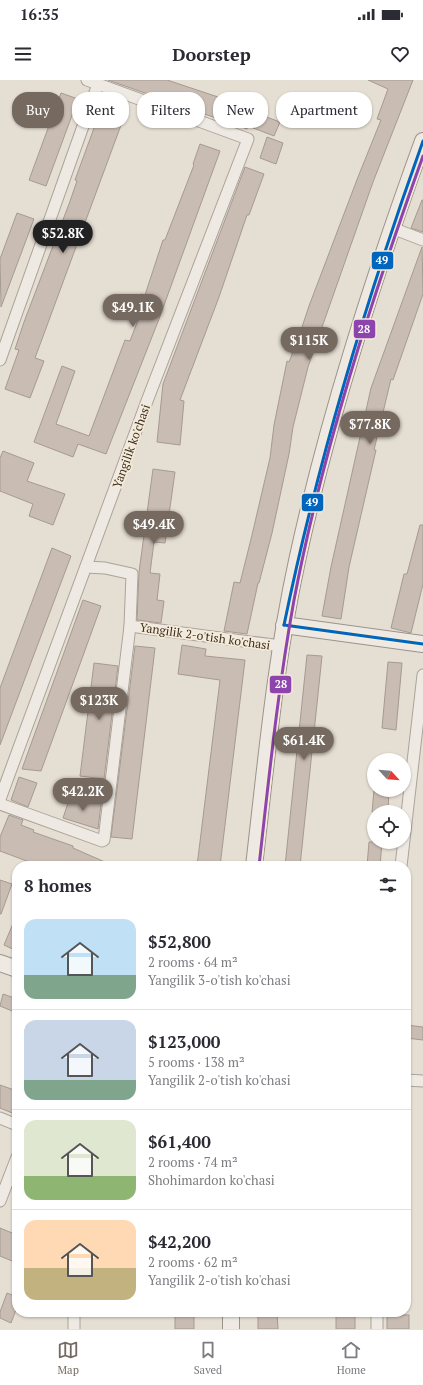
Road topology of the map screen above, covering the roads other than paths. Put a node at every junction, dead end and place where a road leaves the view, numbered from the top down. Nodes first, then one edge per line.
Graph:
1 (87, 80) edge
2 (98, 84) junction
3 (423, 141) edge
4 (392, 228) junction
5 (423, 240) edge
6 (0, 360) edge
7 (86, 568) junction
8 (284, 625) junction
9 (130, 626) junction
10 (423, 644) edge
11 (281, 646) junction
12 (423, 675) edge
13 (0, 799) edge
14 (0, 804) edge
15 (255, 861) edge
16 (402, 861) edge
17 (0, 963) edge
18 (12, 967) edge
19 (411, 1080) edge
20 (423, 1081) edge
21 (0, 1118) edge
22 (12, 1123) edge
23 (12, 1170) edge
24 (0, 1201) edge
25 (74, 1317) edge
26 (231, 1317) edge
27 (377, 1317) edge
28 (74, 1329) edge
29 (231, 1329) edge
30 (377, 1329) edge

1 - 2 street
2 - 6 street
2 - 7 street, Yangilik ko'chasi
3 - 4 main road
4 - 5 street
4 - 8 main road
7 - 9 street, Yangilik 2-o'tish ko'chasi
7 - 13 street, Yangilik ko'chasi
8 - 10 main road
8 - 11 main road
9 - 11 street, Yangilik 2-o'tish ko'chasi
9 - 14 street, Yangilik 2-o'tish ko'chasi
11 - 15 main road
12 - 16 street
17 - 18 main road
19 - 20 street
21 - 22 street
23 - 24 street
25 - 28 street
26 - 29 main road
27 - 30 street

